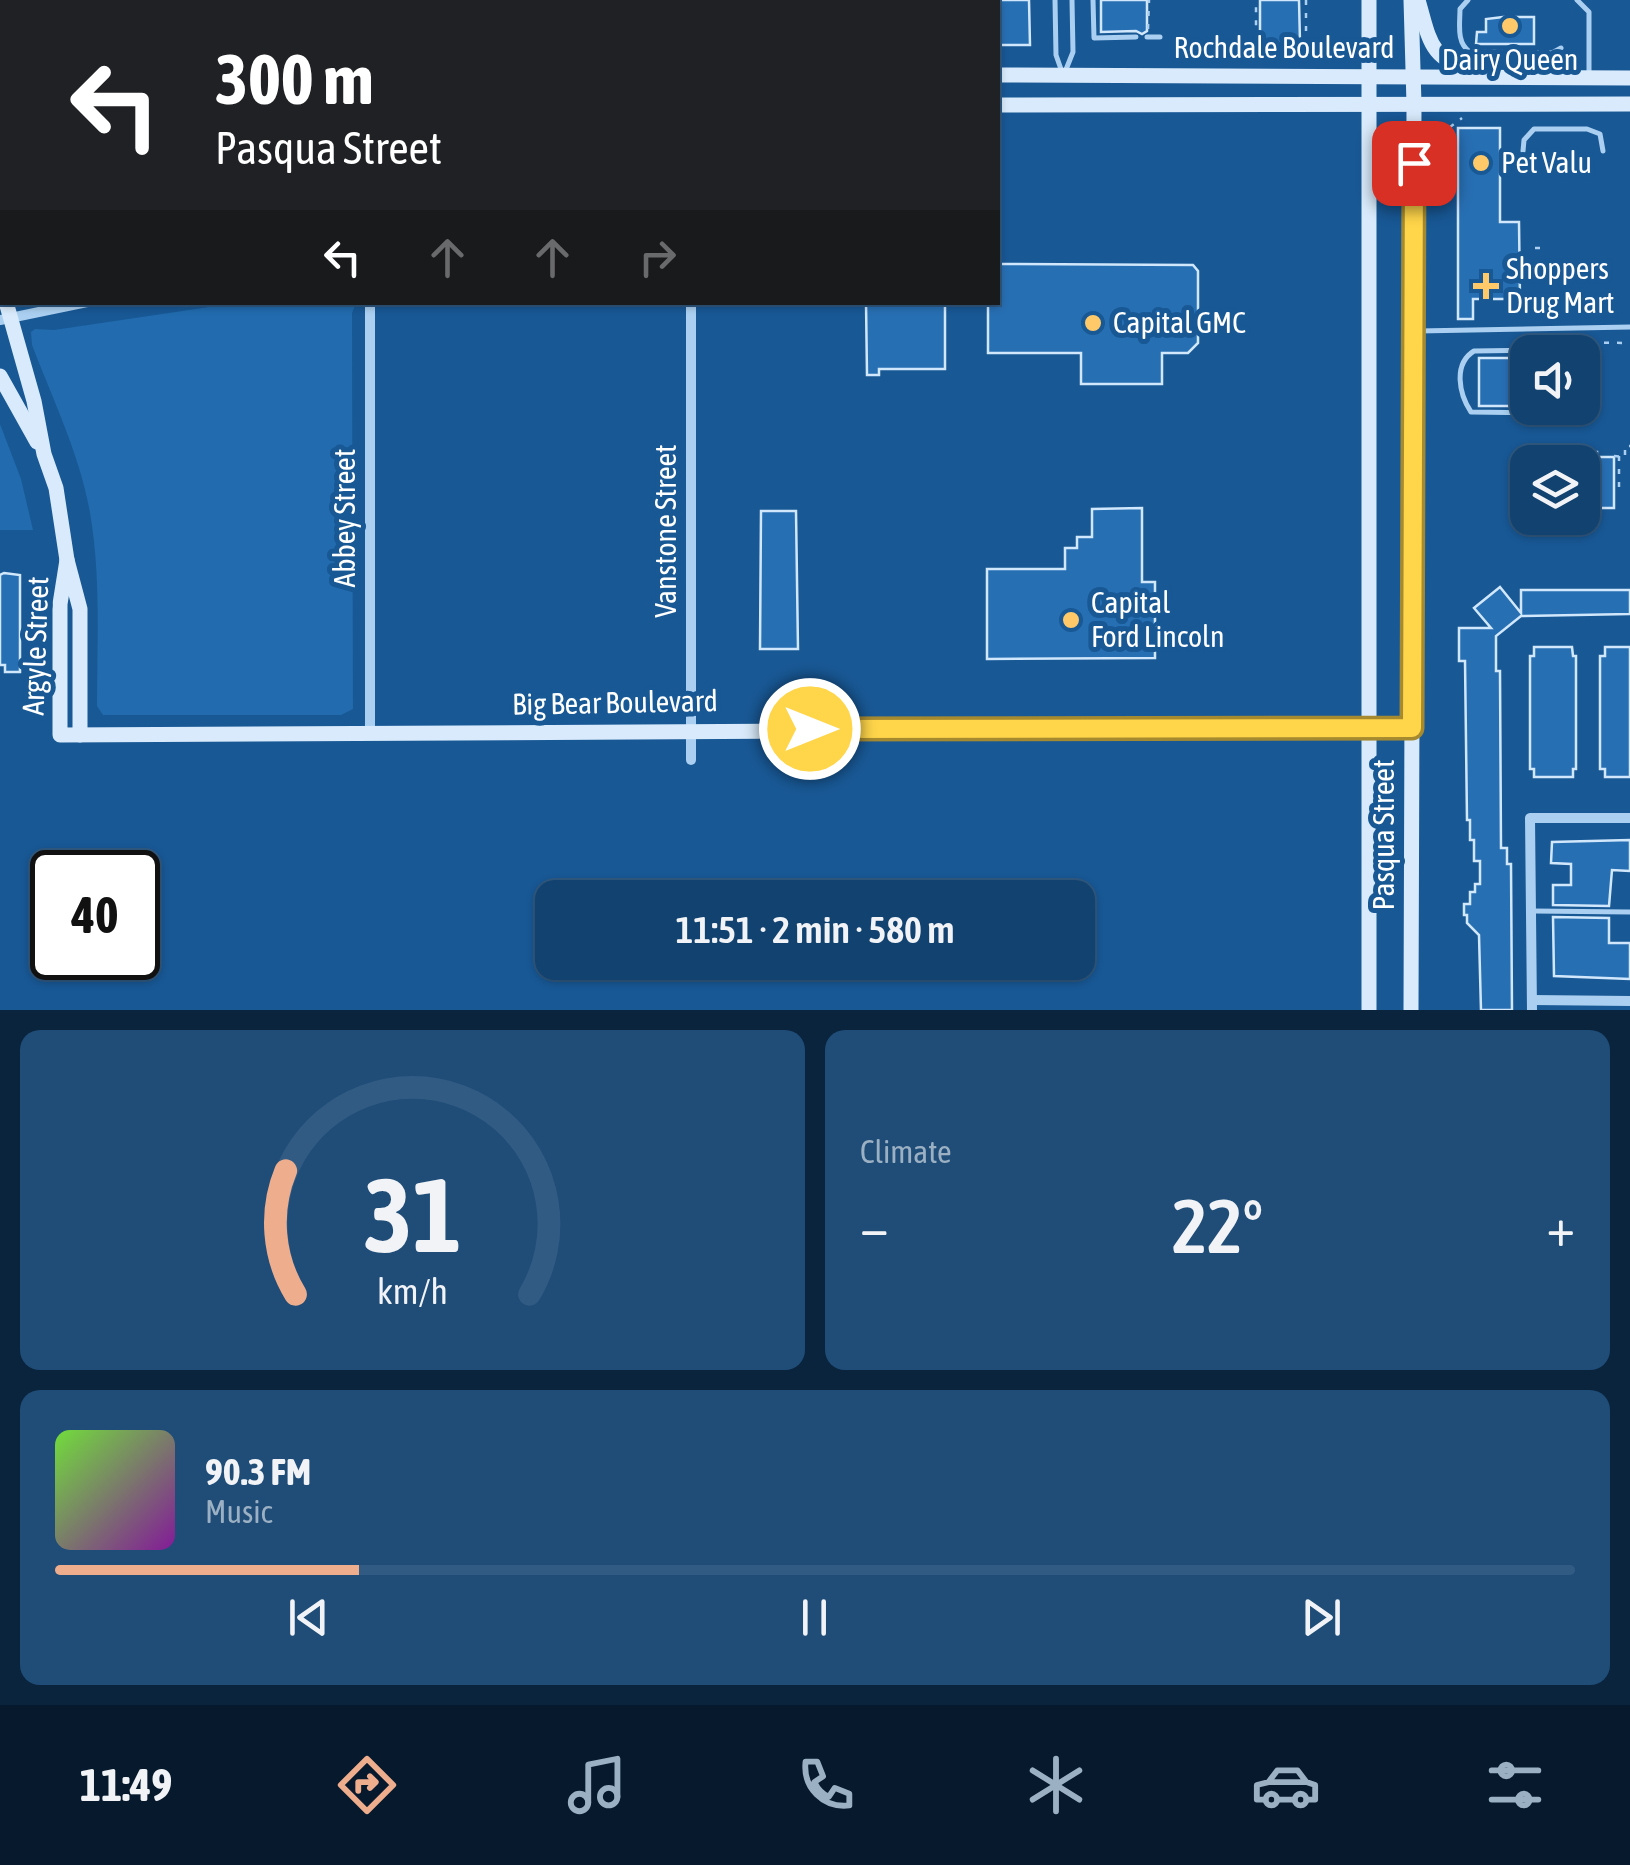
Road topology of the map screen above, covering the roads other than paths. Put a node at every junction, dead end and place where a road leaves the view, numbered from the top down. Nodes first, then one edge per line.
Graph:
1 (1055, 0) edge
2 (1072, 0) edge
3 (1094, 0) edge
4 (1369, 0) edge
5 (1415, 0) edge
6 (1468, 0) edge
7 (1577, 0) edge
8 (1147, 35) road end
9 (1136, 37) dead end
10 (1160, 37) dead end
11 (1560, 48) dead end
12 (1000, 75) edge
13 (1064, 75) junction
14 (1368, 76) junction
15 (1414, 76) junction
16 (1498, 78) junction
17 (1588, 78) junction
18 (1630, 78) edge
19 (1000, 104) edge
20 (1368, 104) junction
21 (1414, 104) junction
22 (1630, 104) edge
23 (1604, 150) dead end
24 (1523, 151) dead end
25 (65, 305) edge
26 (370, 305) edge
27 (691, 305) edge
28 (5, 313) edge
29 (1630, 327) edge
30 (1412, 331) junction
31 (1510, 350) edge
32 (0, 376) edge
33 (1510, 413) edge
34 (44, 454) junction
35 (67, 560) junction
36 (1370, 728) junction
37 (1412, 728) junction
38 (690, 730) junction
39 (370, 734) junction
40 (60, 735) joint
41 (80, 735) junction
42 (691, 760) dead end
43 (1630, 818) edge
44 (1532, 911) junction
45 (1630, 912) edge
46 (1630, 1000) edge
47 (1532, 1005) edge
48 (1369, 1010) edge
49 (1411, 1010) edge

1 - 13 lane
2 - 13 lane
3 - 9 lane
4 - 14 street, Pasqua Street
5 - 15 street, Pasqua Street
5 - 16 street
6 - 11 lane
7 - 17 lane
8 - 10 lane
12 - 13 street, Rochdale Boulevard
13 - 14 street, Rochdale Boulevard
14 - 15 street, Rochdale Boulevard
14 - 20 street, Pasqua Street
15 - 16 street, Rochdale Boulevard
15 - 21 street, Pasqua Street
16 - 17 street, Rochdale Boulevard
17 - 18 street, Rochdale Boulevard
19 - 20 street, Rochdale Boulevard
20 - 21 street, Rochdale Boulevard
20 - 36 street, Pasqua Street
21 - 22 street, Rochdale Boulevard
21 - 30 street, Pasqua Street
23 - 24 lane
25 - 28 street
26 - 39 street, Abbey Street
27 - 38 street, Vanstone Street
28 - 34 street, Argyle Street
29 - 30 lane
30 - 37 street, Pasqua Street
31 - 33 lane
32 - 34 street, Argyle Street
34 - 35 street, Argyle Street
35 - 40 street, Argyle Street
35 - 41 street, Argyle Street
36 - 37 street, Big Bear Boulevard
36 - 38 street, Big Bear Boulevard
36 - 48 street, Pasqua Street
37 - 49 street, Pasqua Street
38 - 39 street, Big Bear Boulevard
38 - 42 street, Vanstone Street
39 - 41 street, Big Bear Boulevard
40 - 41 street, Big Bear Boulevard
43 - 44 street
44 - 45 lane
44 - 47 street
46 - 47 street

